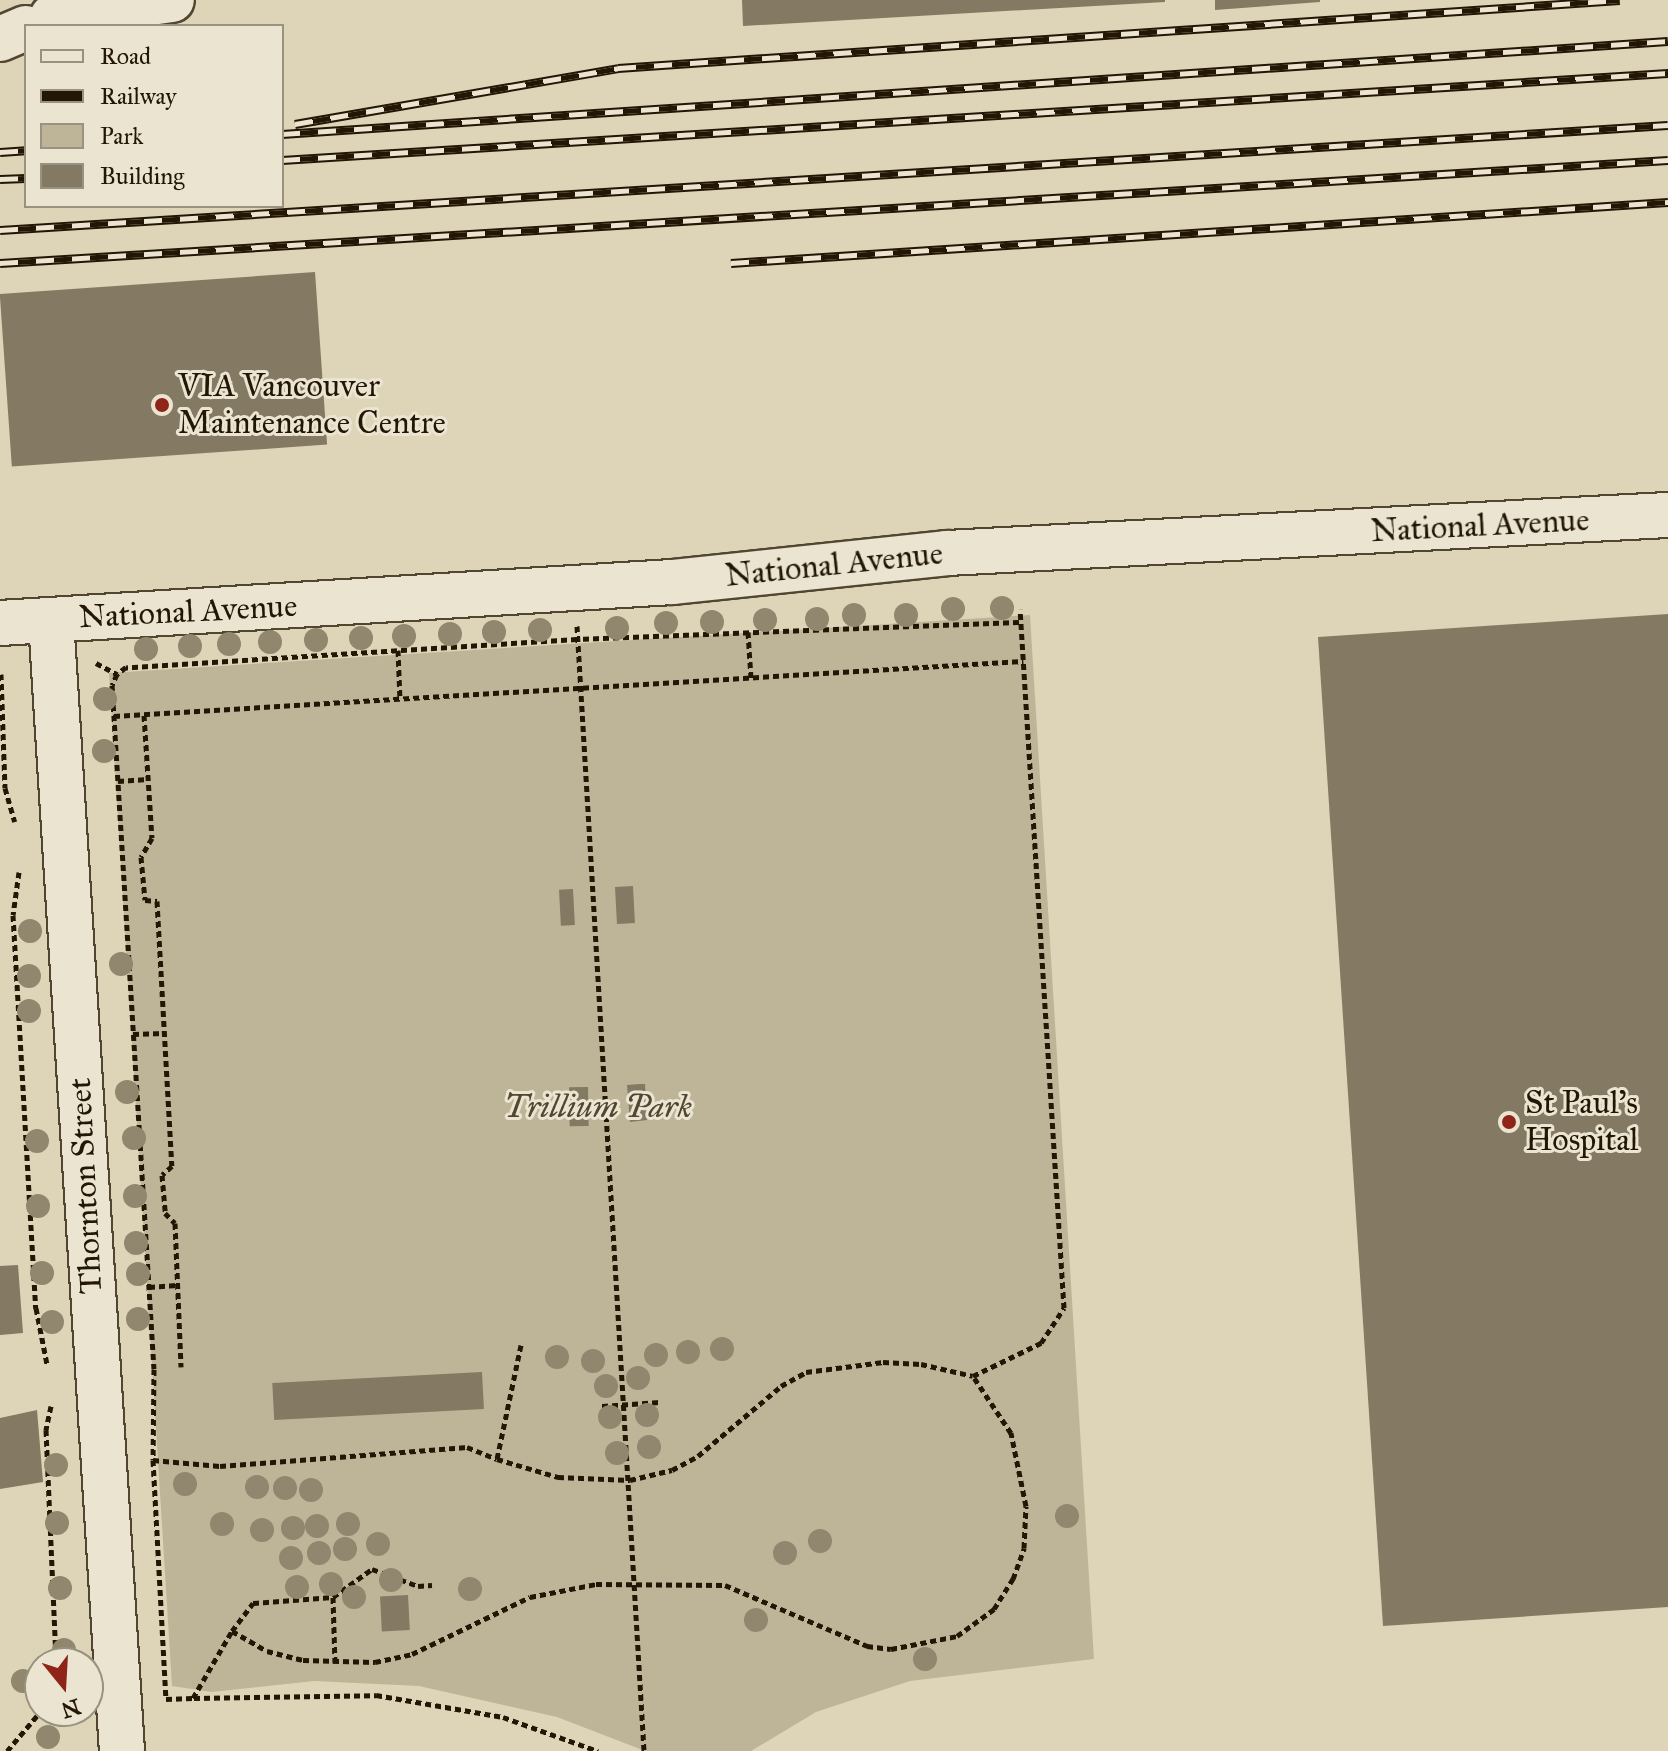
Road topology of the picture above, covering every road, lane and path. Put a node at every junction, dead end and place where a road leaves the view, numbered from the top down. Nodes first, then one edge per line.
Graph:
1 (172, 0) edge
2 (40, 18) edge
3 (24, 26) edge
4 (0, 39) edge
5 (1668, 515) edge
6 (1020, 609) dead end
7 (51, 620) junction
8 (1019, 622) junction
9 (0, 623) edge
10 (577, 623) dead end
11 (748, 632) junction
12 (577, 639) junction
13 (398, 650) junction
14 (1023, 661) junction
15 (96, 663) dead end
16 (1, 674) edge
17 (117, 674) junction
18 (751, 678) junction
19 (580, 688) junction
20 (400, 699) junction
21 (144, 715) junction
22 (114, 716) junction
23 (148, 779) junction
24 (118, 781) junction
25 (15, 822) dead end
26 (19, 872) dead end
27 (164, 1033) junction
28 (133, 1034) junction
29 (177, 1285) junction
30 (149, 1287) junction
31 (521, 1345) dead end
32 (47, 1364) dead end
33 (181, 1367) dead end
34 (973, 1376) junction
35 (660, 1402) dead end
36 (625, 1404) junction
37 (51, 1406) dead end
38 (602, 1406) dead end
39 (497, 1459) junction
40 (153, 1460) junction
41 (630, 1480) junction
42 (633, 1583) junction
43 (432, 1585) dead end
44 (333, 1597) junction
45 (232, 1631) junction
46 (55, 1647) edge
47 (335, 1663) junction
48 (193, 1698) junction
49 (27, 1727) edge
50 (7, 1751) edge
51 (122, 1751) edge
52 (598, 1751) edge
53 (644, 1751) edge

1 - 2 street
3 - 4 street
5 - 7 street, National Avenue
6 - 8 path
7 - 9 street, National Avenue
7 - 51 street, Thornton Street
8 - 11 path
8 - 14 path
10 - 12 path
11 - 12 path
11 - 18 path
12 - 13 path
12 - 19 path
13 - 17 path
13 - 20 path
14 - 18 path
14 - 34 path
15 - 17 path
16 - 25 path
17 - 22 path
18 - 19 path
19 - 20 path
19 - 36 path
20 - 21 path
21 - 22 path
21 - 23 path
22 - 24 path
23 - 24 path
23 - 27 path
24 - 28 path
26 - 32 path
27 - 28 path
27 - 29 path
28 - 30 path
29 - 30 path
29 - 33 path
30 - 40 path
31 - 39 path
34 - 41 path
34 - 42 path
35 - 36 path
36 - 38 path
36 - 41 path
37 - 46 path
39 - 40 path
39 - 41 path
40 - 48 path
41 - 42 path
42 - 47 path
42 - 53 path
43 - 44 path
44 - 45 path
44 - 47 path
45 - 47 path
45 - 48 path
48 - 52 path
49 - 50 path

